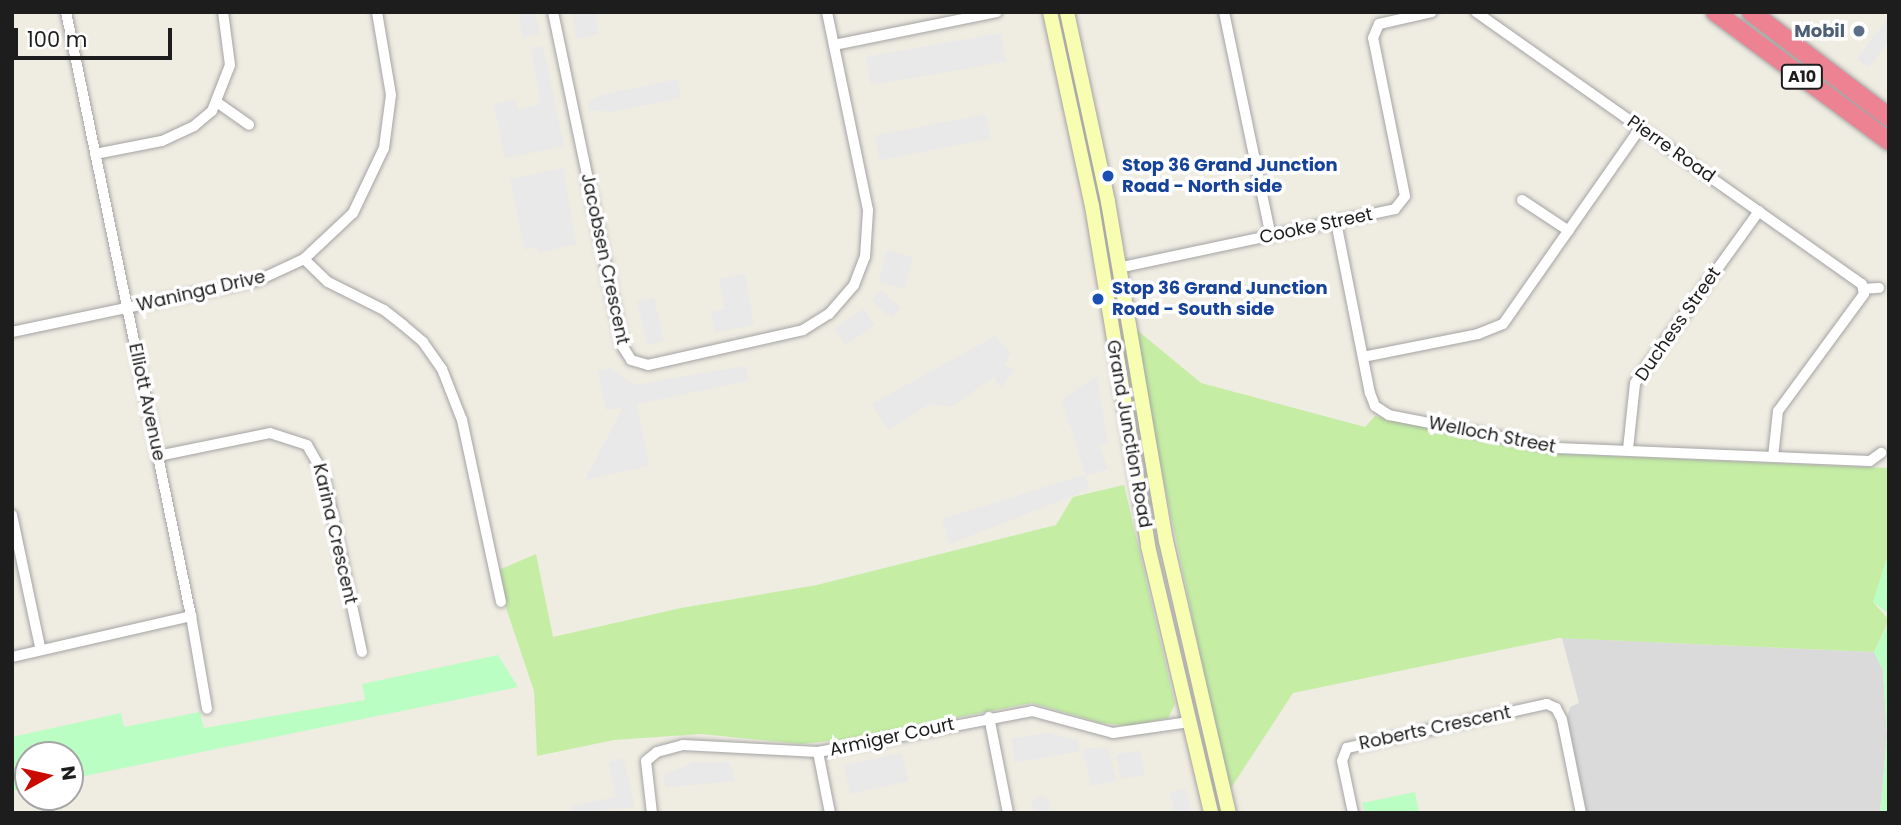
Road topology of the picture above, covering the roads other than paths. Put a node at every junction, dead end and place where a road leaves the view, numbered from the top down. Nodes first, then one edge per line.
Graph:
1 (66, 12) edge
2 (223, 12) edge
3 (377, 12) edge
4 (553, 12) edge
5 (827, 12) edge
6 (998, 12) edge
7 (1050, 12) edge
8 (1067, 12) edge
9 (1224, 12) edge
10 (1433, 12) edge
11 (1476, 12) edge
12 (1715, 12) edge
13 (1751, 12) edge
14 (834, 45) junction
15 (218, 103) junction
16 (1889, 117) edge
17 (249, 125) dead end
18 (1640, 128) junction
19 (1889, 141) edge
20 (95, 154) junction
21 (1522, 200) dead end
22 (1759, 211) junction
23 (1336, 222) junction
24 (1569, 232) junction
25 (1271, 236) junction
26 (304, 259) junction
27 (1118, 268) junction
28 (1101, 270) junction
29 (1879, 288) dead end
30 (1863, 289) junction
31 (128, 308) junction
32 (12, 332) edge
33 (1363, 357) junction
34 (1144, 422) junction
35 (1628, 449) junction
36 (1881, 453) dead end
37 (158, 456) junction
38 (1131, 456) junction
39 (1773, 457) junction
40 (12, 515) edge
41 (501, 602) dead end
42 (191, 616) junction
43 (40, 647) junction
44 (362, 653) dead end
45 (12, 657) edge
46 (207, 709) dead end
47 (989, 717) junction
48 (1207, 718) junction
49 (1189, 722) junction
50 (818, 752) junction
51 (652, 813) edge
52 (830, 813) edge
53 (1007, 813) edge
54 (1211, 813) edge
55 (1229, 813) edge
56 (1353, 813) edge
57 (1581, 813) edge

1 - 20 street, Elliott Avenue
2 - 15 street
3 - 26 street, Waninga Drive
4 - 14 street, Jacobsen Crescent
5 - 14 street, Jacobsen Crescent
6 - 14 street
7 - 28 main road, Grand Junction Road
8 - 27 main road, Grand Junction Road
9 - 25 street
10 - 23 street, Cooke Street
11 - 18 street, Pierre Road
12 - 19 highway, A10
13 - 16 highway, A10
15 - 17 street
15 - 20 street
18 - 22 street, Pierre Road
18 - 24 street
20 - 31 street, Elliott Avenue
21 - 24 street
22 - 30 street, Pierre Road
22 - 35 street, Duchess Street
23 - 25 street, Cooke Street
23 - 33 street, Welloch Street
24 - 33 street
25 - 27 street, Cooke Street
26 - 31 street, Waninga Drive
26 - 41 street
27 - 28 main road
27 - 34 main road, Grand Junction Road
28 - 38 main road, Grand Junction Road
29 - 30 street
30 - 39 street
31 - 32 street, Waninga Drive
31 - 37 street, Elliott Avenue
33 - 35 street, Welloch Street
34 - 38 main road
34 - 48 main road, Grand Junction Road
35 - 39 street, Welloch Street
36 - 39 street, Welloch Street
37 - 42 street, Elliott Avenue
37 - 44 street, Karina Crescent
38 - 49 main road, Grand Junction Road
40 - 43 street
42 - 43 street
42 - 46 street, Elliott Avenue
43 - 45 street
47 - 49 street, Armiger Court
47 - 50 street, Armiger Court
47 - 53 street
48 - 49 main road
48 - 55 main road, Grand Junction Road
49 - 54 main road, Grand Junction Road
50 - 51 street, Armiger Court
50 - 52 street
56 - 57 street, Roberts Crescent

